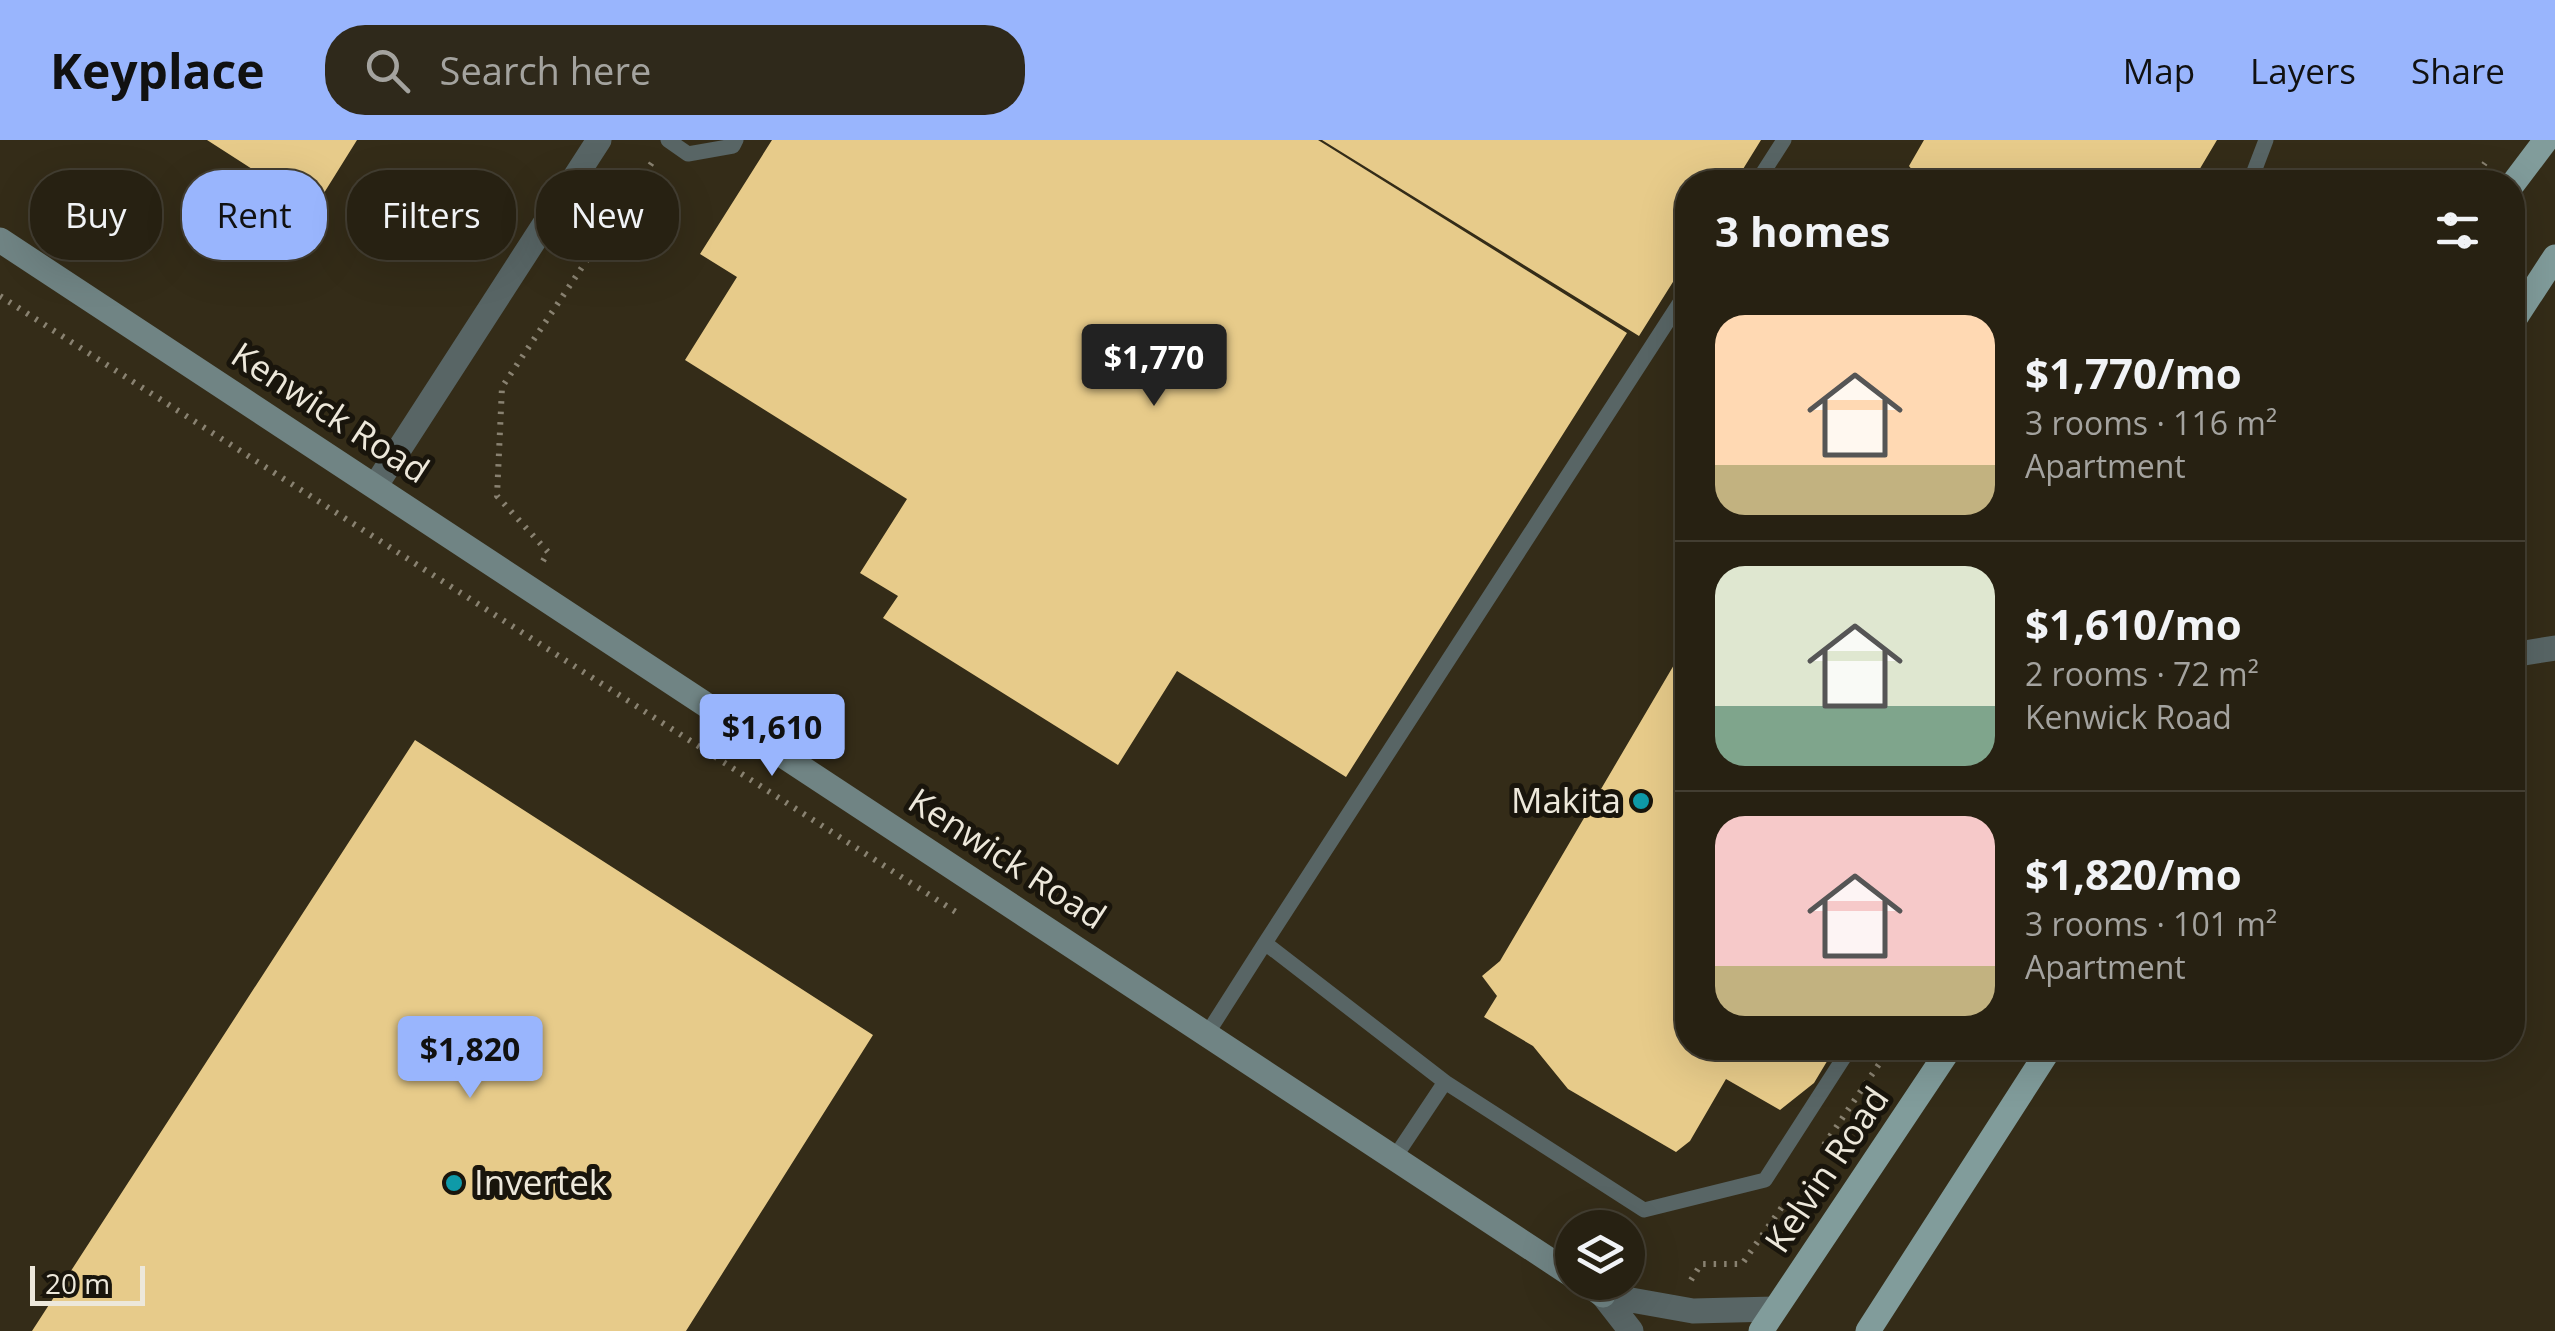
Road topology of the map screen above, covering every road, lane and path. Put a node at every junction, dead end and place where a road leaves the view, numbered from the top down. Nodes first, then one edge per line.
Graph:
1 (600, 140) edge
2 (668, 140) edge
3 (736, 140) edge
4 (1784, 140) edge
5 (2266, 140) edge
6 (2546, 140) edge
7 (656, 156) dead end
8 (1765, 170) edge
9 (2255, 170) edge
10 (2523, 170) edge
11 (0, 240) edge
12 (2555, 256) edge
13 (0, 296) edge
14 (2525, 303) edge
15 (1675, 310) edge
16 (376, 484) junction
17 (529, 586) junction
18 (507, 623) junction
19 (2555, 648) edge
20 (2525, 654) edge
21 (970, 921) dead end
22 (1265, 943) junction
23 (1207, 1034) junction
24 (1842, 1060) edge
25 (1942, 1060) edge
26 (2042, 1060) edge
27 (1445, 1082) junction
28 (1395, 1158) junction
29 (1555, 1263) edge
30 (1604, 1300) edge
31 (1643, 1300) edge
32 (1775, 1309) junction
33 (1631, 1331) edge
34 (1761, 1331) edge
35 (1868, 1331) edge

1 - 16 street
2 - 3 lane
4 - 8 lane
5 - 9 lane
6 - 10 main road
7 - 17 path
11 - 16 main road, Kenwick Road
12 - 14 main road
13 - 18 path
15 - 22 lane
16 - 17 main road, Kenwick Road
17 - 18 path
17 - 23 main road, Kenwick Road
18 - 21 path
19 - 20 street
22 - 23 lane
22 - 27 lane
23 - 28 main road, Kenwick Road
24 - 27 lane
25 - 32 main road, Kelvin Road
26 - 35 main road
27 - 28 lane
28 - 29 main road, Kenwick Road
30 - 33 street
31 - 32 street
32 - 34 main road, Kelvin Road

